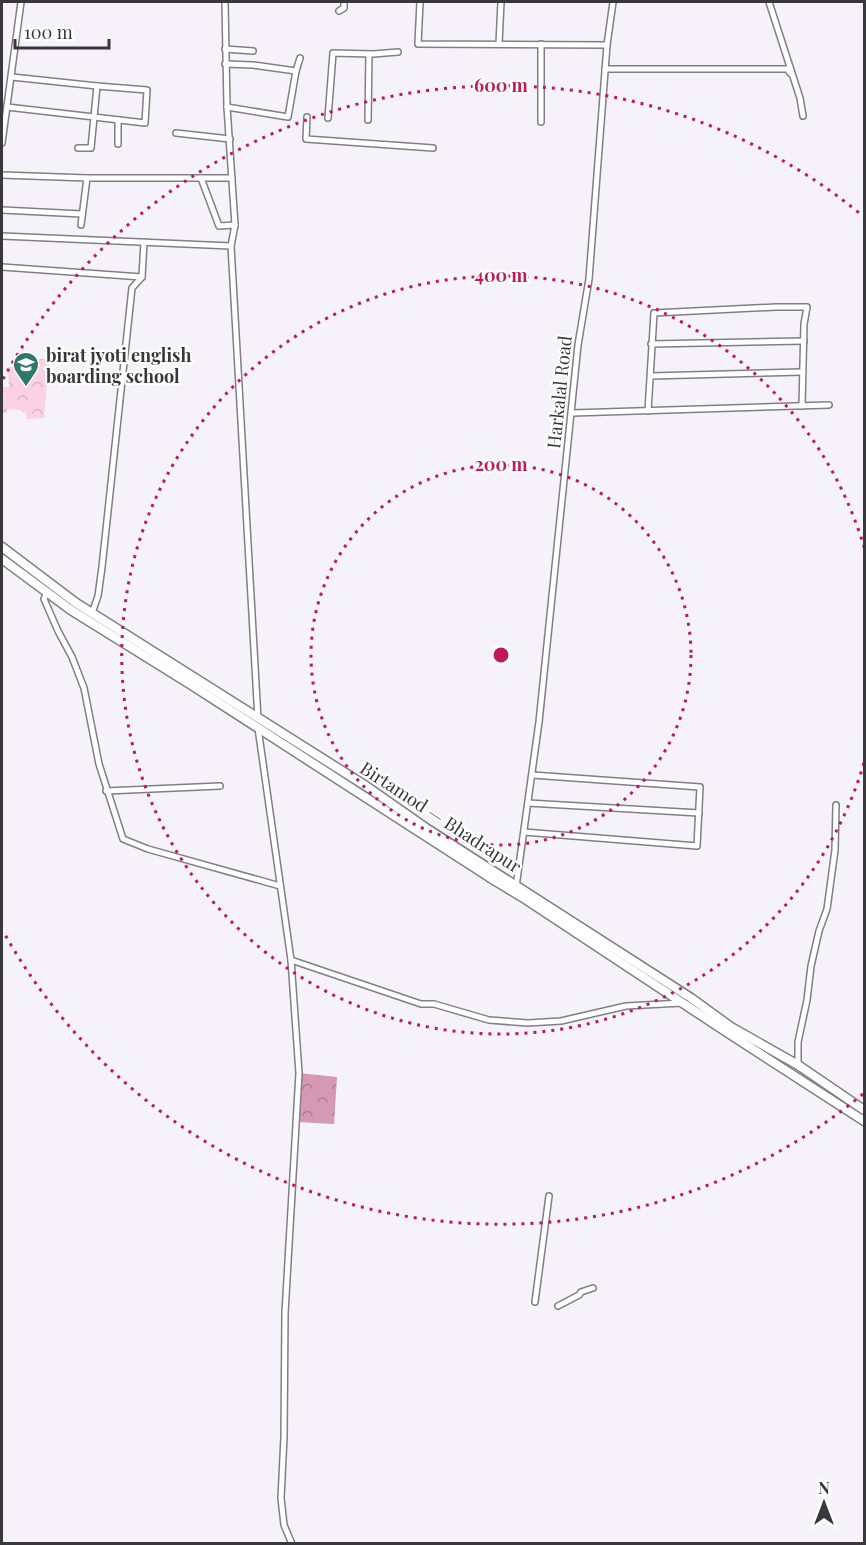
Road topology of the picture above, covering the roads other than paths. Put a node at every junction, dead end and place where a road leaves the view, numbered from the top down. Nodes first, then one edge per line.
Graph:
1 (21, 2) edge
2 (225, 2) edge
3 (344, 2) edge
4 (420, 2) edge
5 (501, 2) edge
6 (613, 2) edge
7 (770, 2) edge
8 (339, 11) dead end
9 (499, 44) junction
10 (541, 44) junction
11 (607, 45) junction
12 (225, 49) junction
13 (253, 51) dead end
14 (398, 52) dead end
15 (369, 54) junction
16 (300, 58) dead end
17 (225, 64) junction
18 (605, 69) junction
19 (296, 71) junction
20 (791, 74) junction
21 (12, 77) junction
22 (97, 86) junction
23 (227, 106) junction
24 (7, 107) junction
25 (803, 116) dead end
26 (94, 117) junction
27 (307, 117) dead end
28 (328, 118) dead end
29 (118, 120) junction
30 (368, 120) dead end
31 (541, 122) dead end
32 (176, 133) dead end
33 (2, 135) edge
34 (230, 139) junction
35 (2, 143) edge
36 (118, 144) dead end
37 (78, 148) dead end
38 (433, 148) dead end
39 (2, 175) edge
40 (87, 178) junction
41 (201, 178) junction
42 (232, 178) junction
43 (2, 210) edge
44 (82, 214) junction
45 (81, 225) dead end
46 (234, 225) junction
47 (2, 236) edge
48 (144, 242) junction
49 (231, 246) junction
50 (2, 267) edge
51 (142, 277) junction
52 (804, 341) junction
53 (651, 344) junction
54 (802, 372) junction
55 (651, 376) junction
56 (829, 405) dead end
57 (802, 406) junction
58 (648, 411) junction
59 (572, 413) junction
60 (2, 547) edge
61 (2, 559) edge
62 (35, 578) junction
63 (47, 592) junction
64 (92, 613) junction
65 (258, 723) junction
66 (532, 775) junction
67 (220, 786) dead end
68 (106, 791) junction
69 (528, 803) junction
70 (836, 805) dead end
71 (699, 813) junction
72 (524, 832) junction
73 (280, 886) junction
74 (515, 889) junction
75 (291, 960) junction
76 (688, 1001) junction
77 (798, 1065) junction
78 (864, 1110) edge
79 (864, 1121) edge
80 (549, 1196) dead end
81 (593, 1288) dead end
82 (535, 1302) dead end
83 (558, 1306) dead end
84 (292, 1544) edge

1 - 21 street
2 - 12 street
3 - 8 street
4 - 9 street
5 - 9 street
6 - 11 street, Harkalal Road
7 - 20 street
9 - 10 street
10 - 11 street
10 - 31 street
11 - 18 street, Harkalal Road
12 - 13 street
12 - 17 street
14 - 15 street
15 - 28 street
15 - 30 street
16 - 19 street
17 - 19 street
17 - 23 street
18 - 20 street
18 - 59 street, Harkalal Road
19 - 23 street
20 - 25 street
21 - 22 street
21 - 24 street
22 - 26 street
22 - 29 street
23 - 34 street
24 - 26 street
24 - 33 street
26 - 29 street
26 - 37 street
27 - 38 street
29 - 36 street
32 - 34 street
33 - 35 street
34 - 42 street
39 - 40 street
40 - 41 street
40 - 44 street
41 - 42 street
41 - 46 street
42 - 46 street
43 - 44 street
44 - 45 street
46 - 49 street
47 - 48 street
48 - 49 street
48 - 51 street
49 - 65 street
50 - 51 street
51 - 64 street
52 - 53 street
52 - 53 street
52 - 54 street
53 - 55 street
54 - 55 street
54 - 57 street
55 - 58 street
56 - 57 street
57 - 58 street
58 - 59 street
59 - 66 street, Harkalal Road
60 - 62 main road, Birtamod — Bhadrapur
61 - 62 main road, Birtamod — Bhadrapur
62 - 63 main road, Birtamod — Bhadrapur
62 - 64 main road, Birtamod — Bhadrapur
63 - 65 main road, Birtamod — Bhadrapur
63 - 68 street
64 - 65 main road, Birtamod — Bhadrapur
65 - 73 street
65 - 74 main road, Birtamod — Bhadrapur
66 - 69 street, Harkalal Road
66 - 71 street
67 - 68 street
68 - 73 street
69 - 71 street
69 - 72 street, Harkalal Road
70 - 77 street
71 - 72 street
72 - 74 street, Harkalal Road
73 - 75 street
74 - 76 main road, Birtamod — Bhadrapur
75 - 76 street
75 - 84 street
76 - 77 main road, Birtamod — Bhadrapur
76 - 79 main road, Birtamod — Bhadrapur
77 - 78 main road, Birtamod — Bhadrapur
80 - 82 street
81 - 83 street

